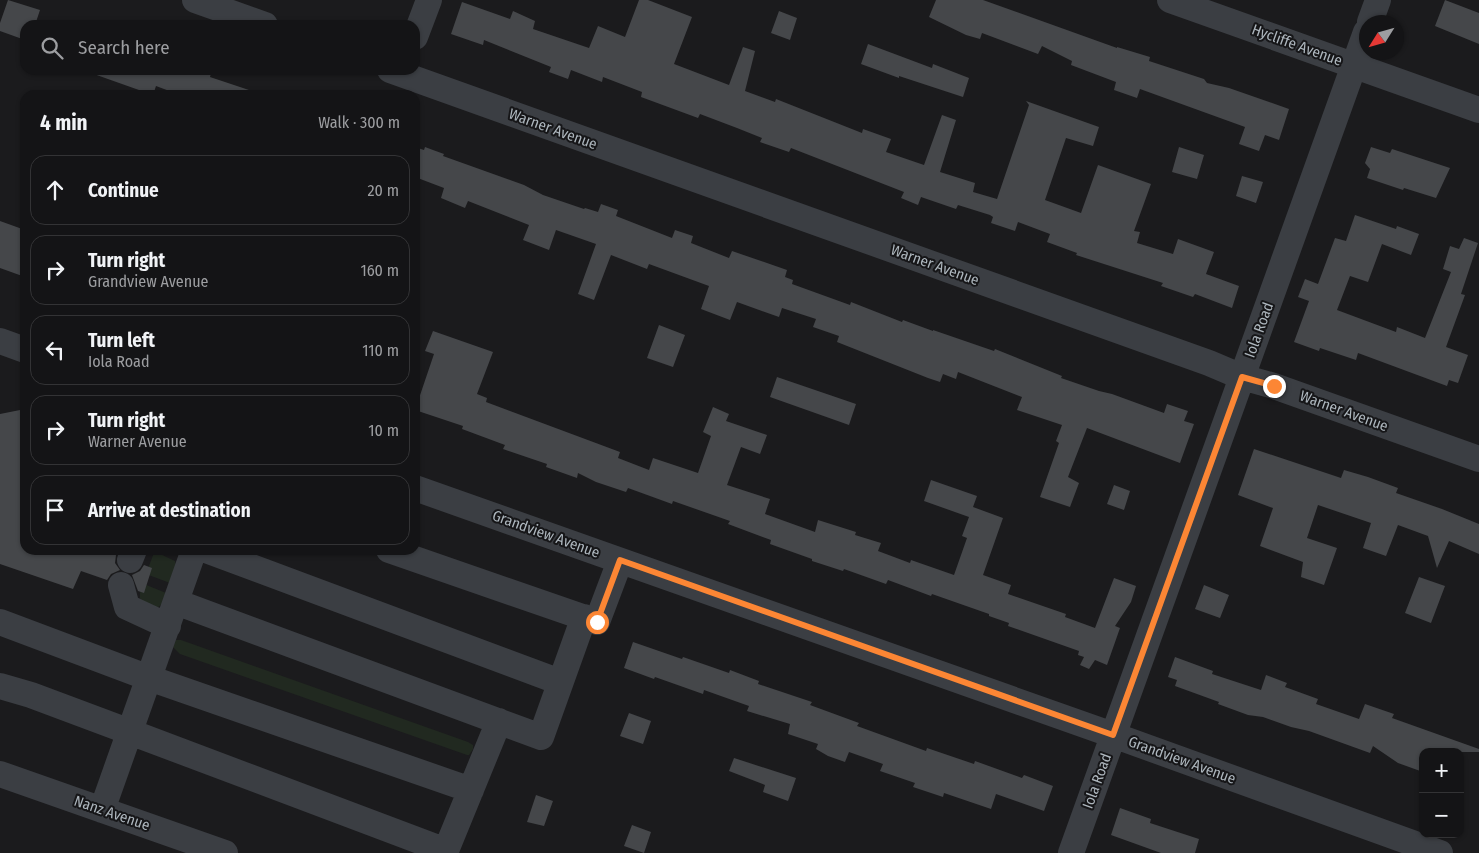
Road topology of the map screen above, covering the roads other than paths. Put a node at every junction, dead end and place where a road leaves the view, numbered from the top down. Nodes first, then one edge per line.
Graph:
1 (195, 0) edge
2 (429, 0) edge
3 (1170, 0) edge
4 (1378, 0) edge
5 (1373, 15) edge
6 (251, 20) edge
7 (420, 24) edge
8 (1359, 53) edge
9 (1355, 65) junction
10 (408, 75) edge
11 (1479, 110) edge
12 (0, 341) edge
13 (20, 348) edge
14 (1242, 377) junction
15 (1479, 459) edge
16 (420, 490) edge
17 (192, 555) edge
18 (219, 555) edge
19 (404, 555) edge
20 (620, 560) junction
21 (121, 585) dead end
22 (172, 614) junction
23 (584, 617) junction
24 (0, 622) edge
25 (149, 678) junction
26 (560, 682) junction
27 (0, 686) edge
28 (499, 721) junction
29 (130, 732) junction
30 (1113, 735) junction
31 (0, 774) edge
32 (471, 790) junction
33 (102, 810) junction
34 (445, 852) edge
35 (225, 853) edge
36 (1071, 853) edge
37 (1440, 853) edge

1 - 6 street
2 - 7 street
3 - 9 street, Hycliffe Avenue
4 - 5 street
8 - 9 street, Iola Road
9 - 11 street, Hycliffe Avenue
9 - 14 street, Iola Road
10 - 14 street, Warner Avenue
12 - 13 street
14 - 15 street, Warner Avenue
14 - 30 street, Iola Road
16 - 20 street, Grandview Avenue
17 - 22 street
18 - 26 street
19 - 23 street
20 - 23 street
20 - 30 street, Grandview Avenue
21 - 22 street
22 - 25 street
22 - 28 street
23 - 26 street
24 - 25 street
25 - 29 street
25 - 32 street
26 - 28 street
27 - 29 street
28 - 32 street
29 - 33 street
29 - 34 street
30 - 36 street, Iola Road
30 - 37 street, Grandview Avenue
31 - 33 street, Nanz Avenue
32 - 34 street
33 - 35 street, Nanz Avenue

